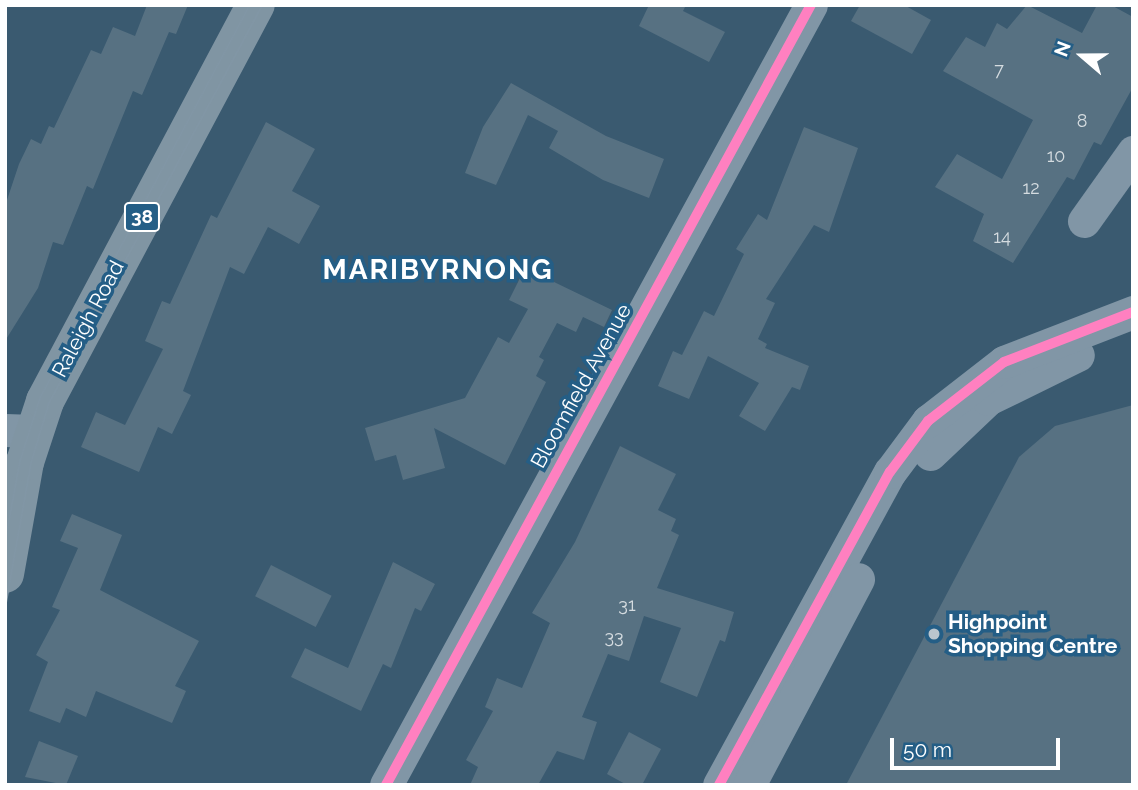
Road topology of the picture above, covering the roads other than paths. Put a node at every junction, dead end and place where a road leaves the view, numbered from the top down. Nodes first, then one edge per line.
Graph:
1 (256, 5) edge
2 (811, 5) edge
3 (1133, 152) edge
4 (1084, 221) dead end
5 (1133, 312) edge
6 (1133, 335) edge
7 (19, 430) edge
8 (5, 574) edge
9 (386, 785) edge
10 (719, 785) edge
11 (749, 785) edge

1 - 7 main road, Raleigh Road / 38
2 - 9 street, Bloomfield Avenue
3 - 4 street
5 - 10 street
6 - 11 street
7 - 8 main road, Raleigh Road / 38

